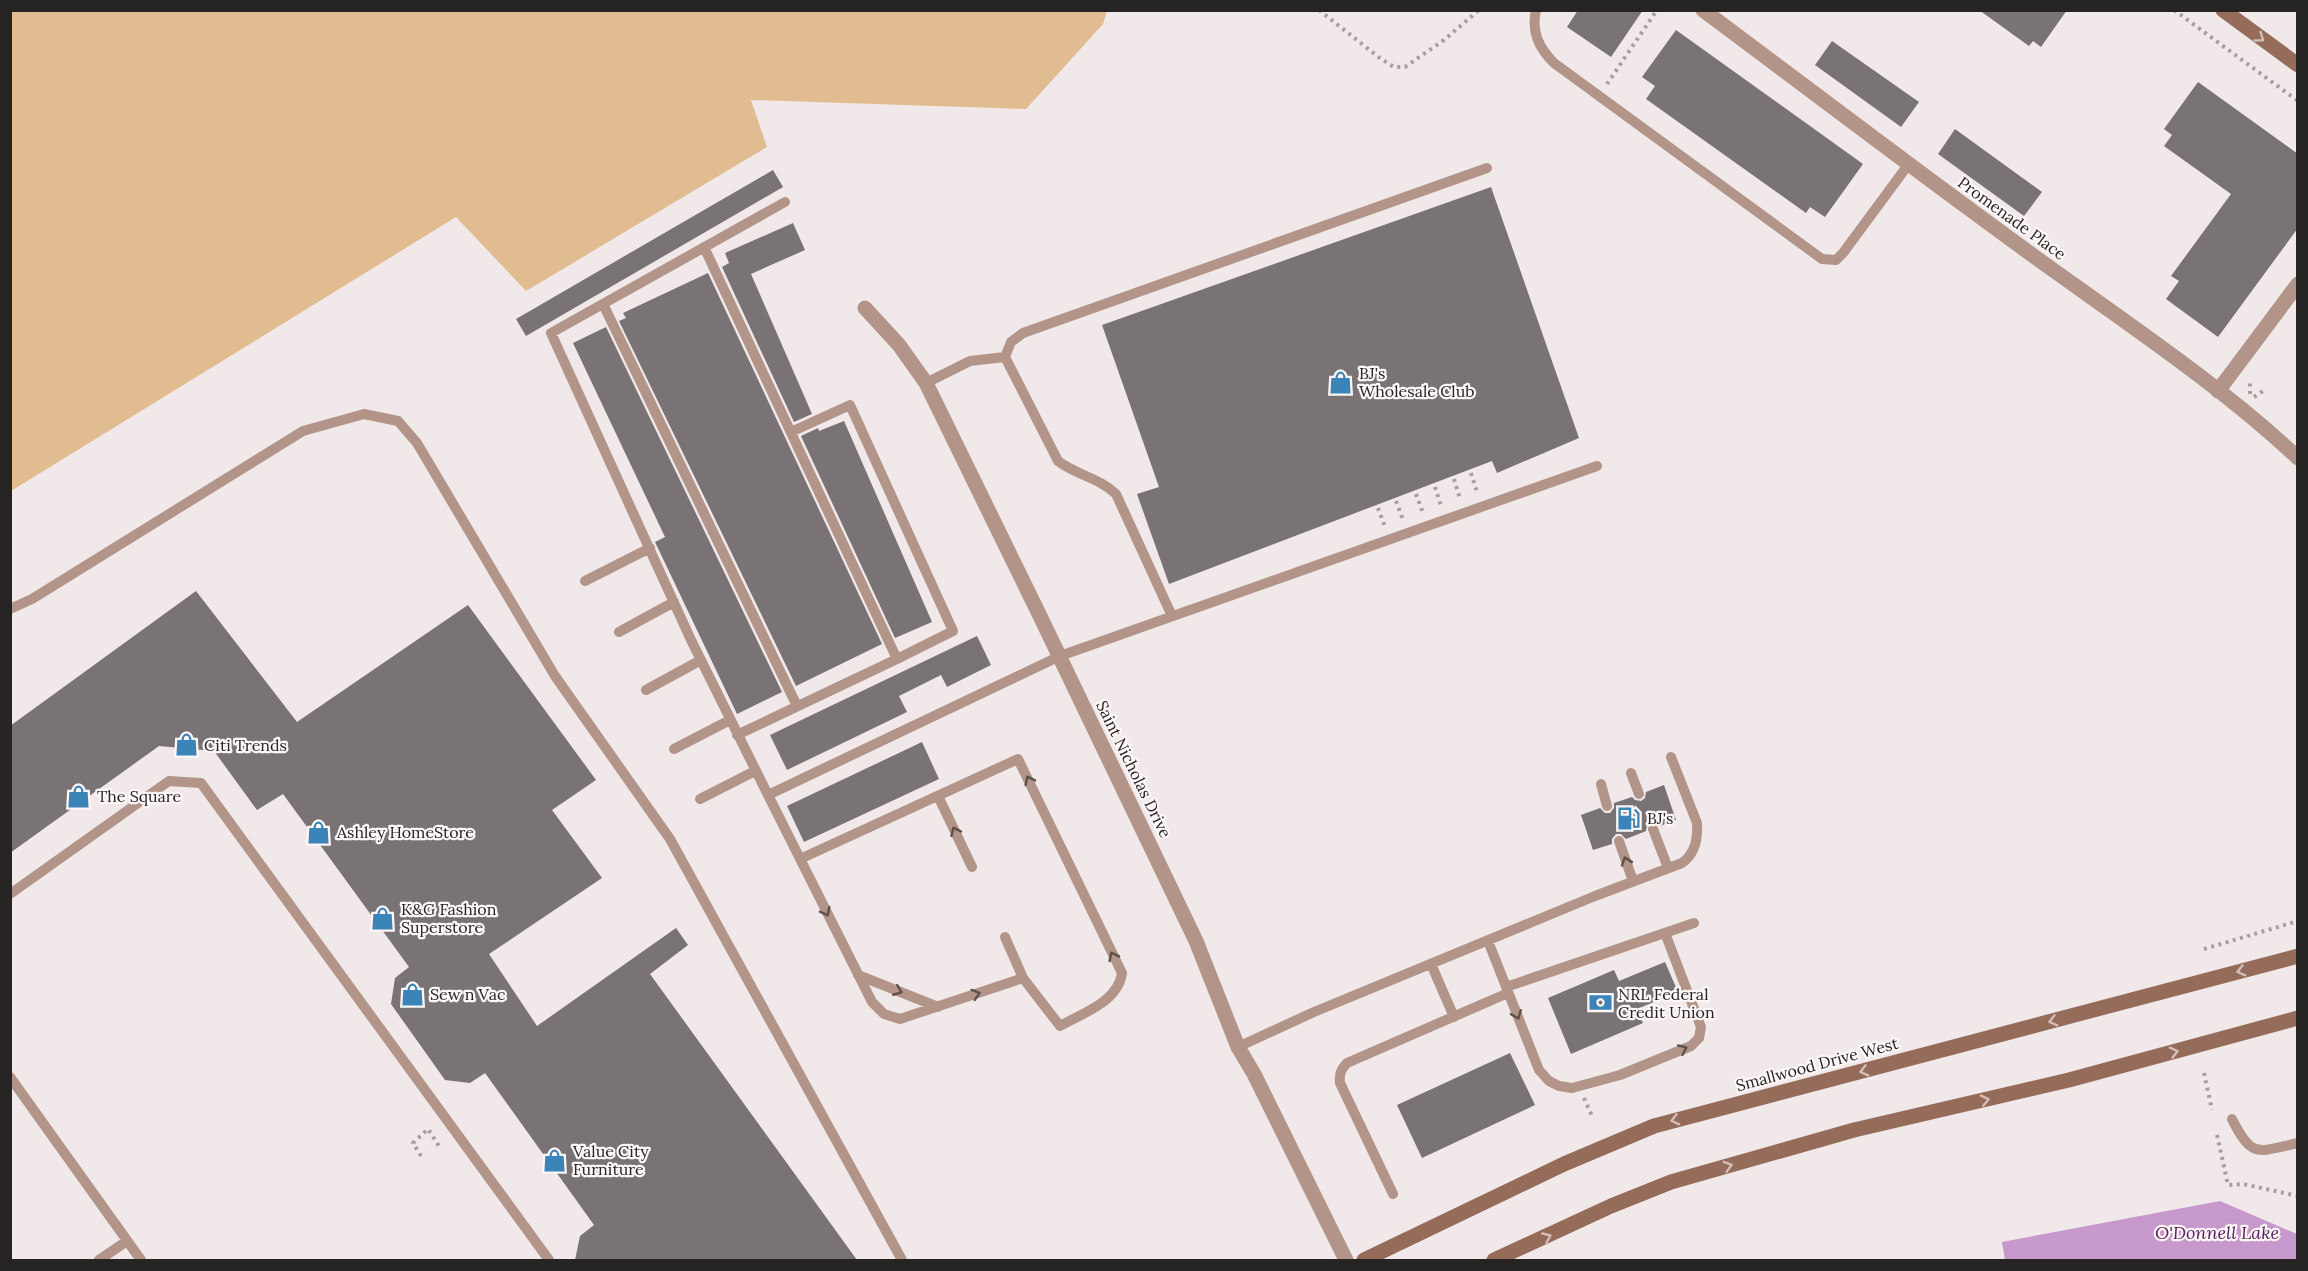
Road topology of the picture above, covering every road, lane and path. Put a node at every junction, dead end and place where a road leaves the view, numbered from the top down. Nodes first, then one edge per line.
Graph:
1 (1319, 10) edge
2 (1479, 10) edge
3 (1536, 10) edge
4 (1657, 10) edge
5 (1703, 10) edge
6 (2174, 10) edge
7 (2223, 10) edge
8 (2298, 65) edge
9 (1599, 96) junction
10 (2298, 101) edge
11 (1908, 165) junction
12 (1487, 168) dead end
13 (784, 202) dead end
14 (704, 247) junction
15 (2298, 284) edge
16 (603, 304) junction
17 (865, 308) dead end
18 (1005, 357) junction
19 (926, 383) junction
20 (2250, 383) dead end
21 (2266, 389) dead end
22 (2218, 391) junction
23 (791, 432) junction
24 (2298, 458) edge
25 (1597, 466) dead end
26 (650, 548) junction
27 (585, 581) dead end
28 (674, 602) junction
29 (10, 609) edge
30 (1172, 616) junction
31 (619, 632) dead end
32 (1060, 656) junction
33 (897, 659) junction
34 (701, 660) junction
35 (646, 690) dead end
36 (797, 706) junction
37 (730, 720) junction
38 (738, 735) junction
39 (674, 749) dead end
40 (1671, 757) dead end
41 (755, 771) junction
42 (1631, 773) dead end
43 (1600, 784) dead end
44 (1639, 794) dead end
45 (768, 795) junction
46 (938, 796) junction
47 (700, 800) dead end
48 (1607, 806) dead end
49 (1653, 829) dead end
50 (1619, 841) dead end
51 (800, 859) junction
52 (972, 867) dead end
53 (1668, 868) junction
54 (1633, 882) junction
55 (10, 894) edge
56 (2298, 921) edge
57 (1694, 923) dead end
58 (1665, 933) junction
59 (1005, 938) dead end
60 (1488, 941) junction
61 (2204, 949) dead end
62 (2298, 956) edge
63 (1431, 964) junction
64 (858, 975) junction
65 (1023, 978) junction
66 (1507, 990) junction
67 (938, 1006) junction
68 (1454, 1017) junction
69 (2298, 1018) edge
70 (1238, 1047) junction
71 (2204, 1073) dead end
72 (10, 1077) edge
73 (1582, 1095) dead end
74 (2212, 1110) dead end
75 (1592, 1116) dead end
76 (2232, 1119) dead end
77 (2217, 1135) dead end
78 (2298, 1143) edge
79 (439, 1146) dead end
80 (421, 1156) dead end
81 (1394, 1194) dead end
82 (2298, 1196) edge
83 (127, 1241) junction
84 (99, 1260) edge
85 (141, 1260) edge
86 (549, 1260) edge
87 (902, 1260) edge
88 (1346, 1260) edge
89 (1364, 1260) edge
90 (1494, 1260) edge

1 - 2 path
3 - 9 lane
4 - 9 path
5 - 11 street, Promenade Place
6 - 10 path
7 -> 8 main road
9 - 11 lane
11 - 22 street, Promenade Place
12 - 18 lane
13 - 14 lane
14 - 16 lane
14 - 23 lane
15 - 22 street
16 - 26 lane
16 - 36 lane
17 - 19 street, Saint Nicholas Drive
18 - 19 lane
18 - 30 lane
19 - 32 street, Saint Nicholas Drive
20 - 21 path
22 - 24 street, Promenade Place
23 - 33 lane
23 - 33 lane
25 - 30 lane
26 - 27 lane
26 - 28 lane
28 - 31 lane
28 - 34 lane
29 - 87 lane
30 - 32 lane
32 - 45 lane
32 - 70 street, Saint Nicholas Drive
33 - 36 lane
34 - 35 lane
34 - 37 lane
36 - 38 lane
37 - 38 lane
37 - 39 lane
38 - 41 lane
40 - 53 lane
41 - 45 lane
41 - 47 lane
42 - 44 lane
43 - 48 lane
45 - 51 lane
46 - 51 lane
52 -> 46 lane
65 -> 46 lane
49 - 53 lane
54 -> 50 lane
51 -> 64 lane
53 - 54 lane
54 - 60 lane
55 - 86 lane
56 - 61 path
57 - 58 lane
58 - 66 lane
66 -> 58 lane
59 - 65 lane
60 - 63 lane
60 - 66 lane
62 -> 89 main road, Smallwood Drive West
63 - 68 lane
63 - 70 lane
64 -> 67 lane
64 - 67 lane
67 -> 65 lane
66 - 68 lane
68 - 81 lane
90 -> 69 main road
70 - 88 street, Saint Nicholas Drive
71 - 74 path
72 - 83 lane
73 - 75 path
76 - 78 lane
77 - 82 path
79 - 80 path
83 - 84 lane
83 - 85 lane

